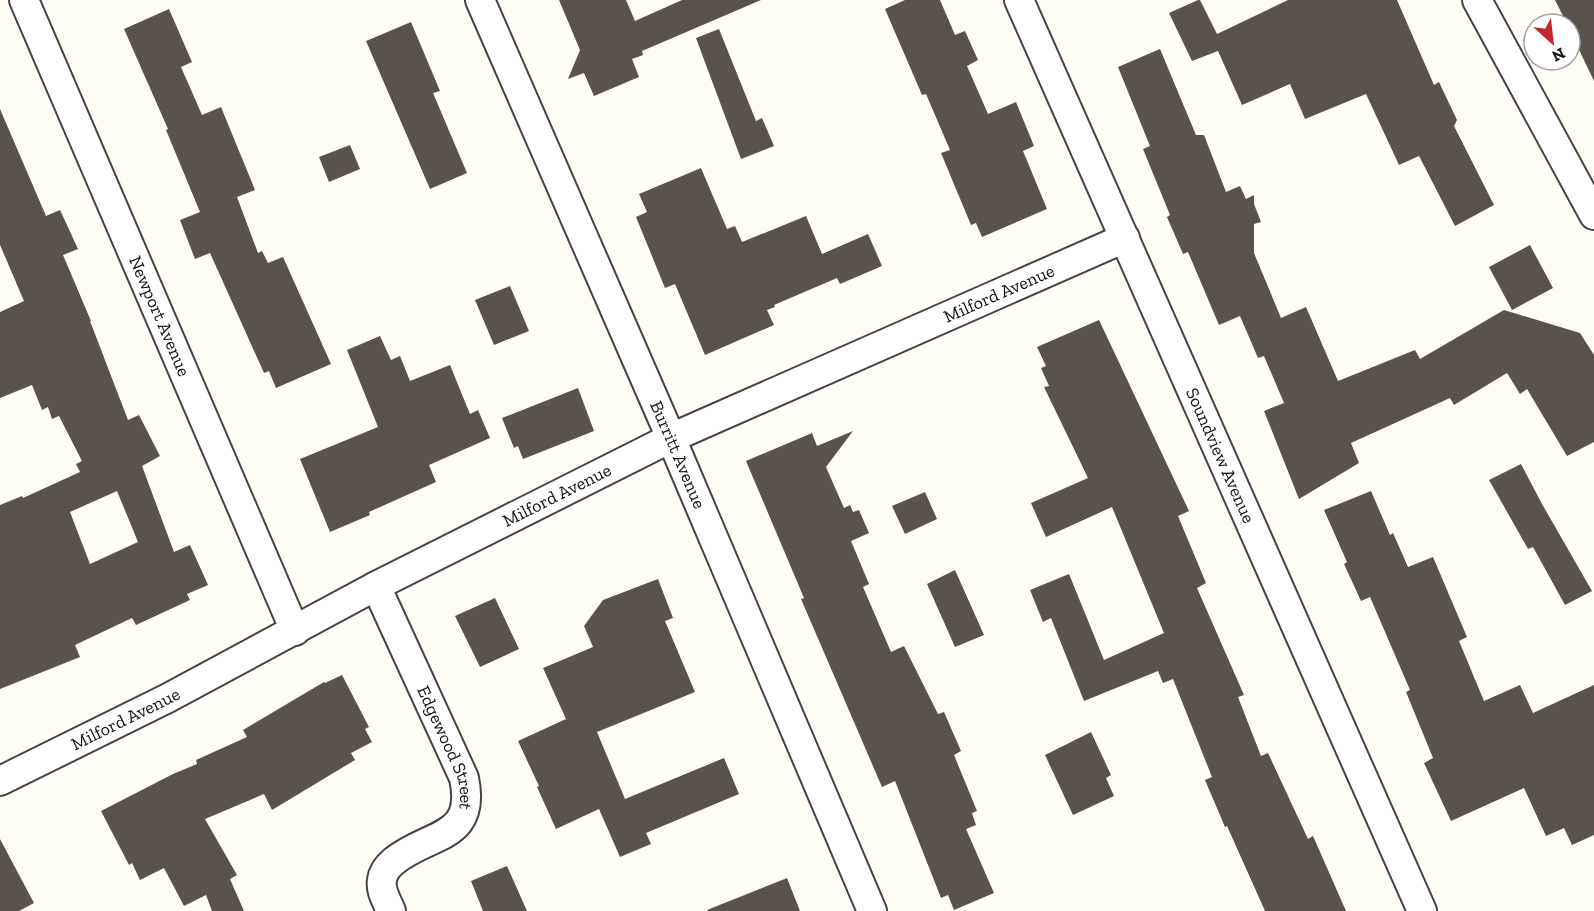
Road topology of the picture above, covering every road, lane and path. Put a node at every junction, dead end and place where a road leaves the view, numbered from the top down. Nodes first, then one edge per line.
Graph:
1 (24, 0) edge
2 (480, 0) edge
3 (1019, 0) edge
4 (1478, 0) edge
5 (1594, 215) edge
6 (1125, 238) junction
7 (671, 438) junction
8 (376, 586) junction
9 (295, 631) junction
10 (0, 781) edge
11 (391, 911) edge
12 (872, 911) edge
13 (1422, 911) edge

1 - 9 street, Newport Avenue
2 - 7 street, Burritt Avenue
3 - 6 street, Soundview Avenue
4 - 5 street
6 - 7 street, Milford Avenue
6 - 13 street, Soundview Avenue
7 - 8 street, Milford Avenue
7 - 12 street, Burritt Avenue
8 - 9 street, Milford Avenue
8 - 11 street, Edgewood Street
9 - 10 street, Milford Avenue

